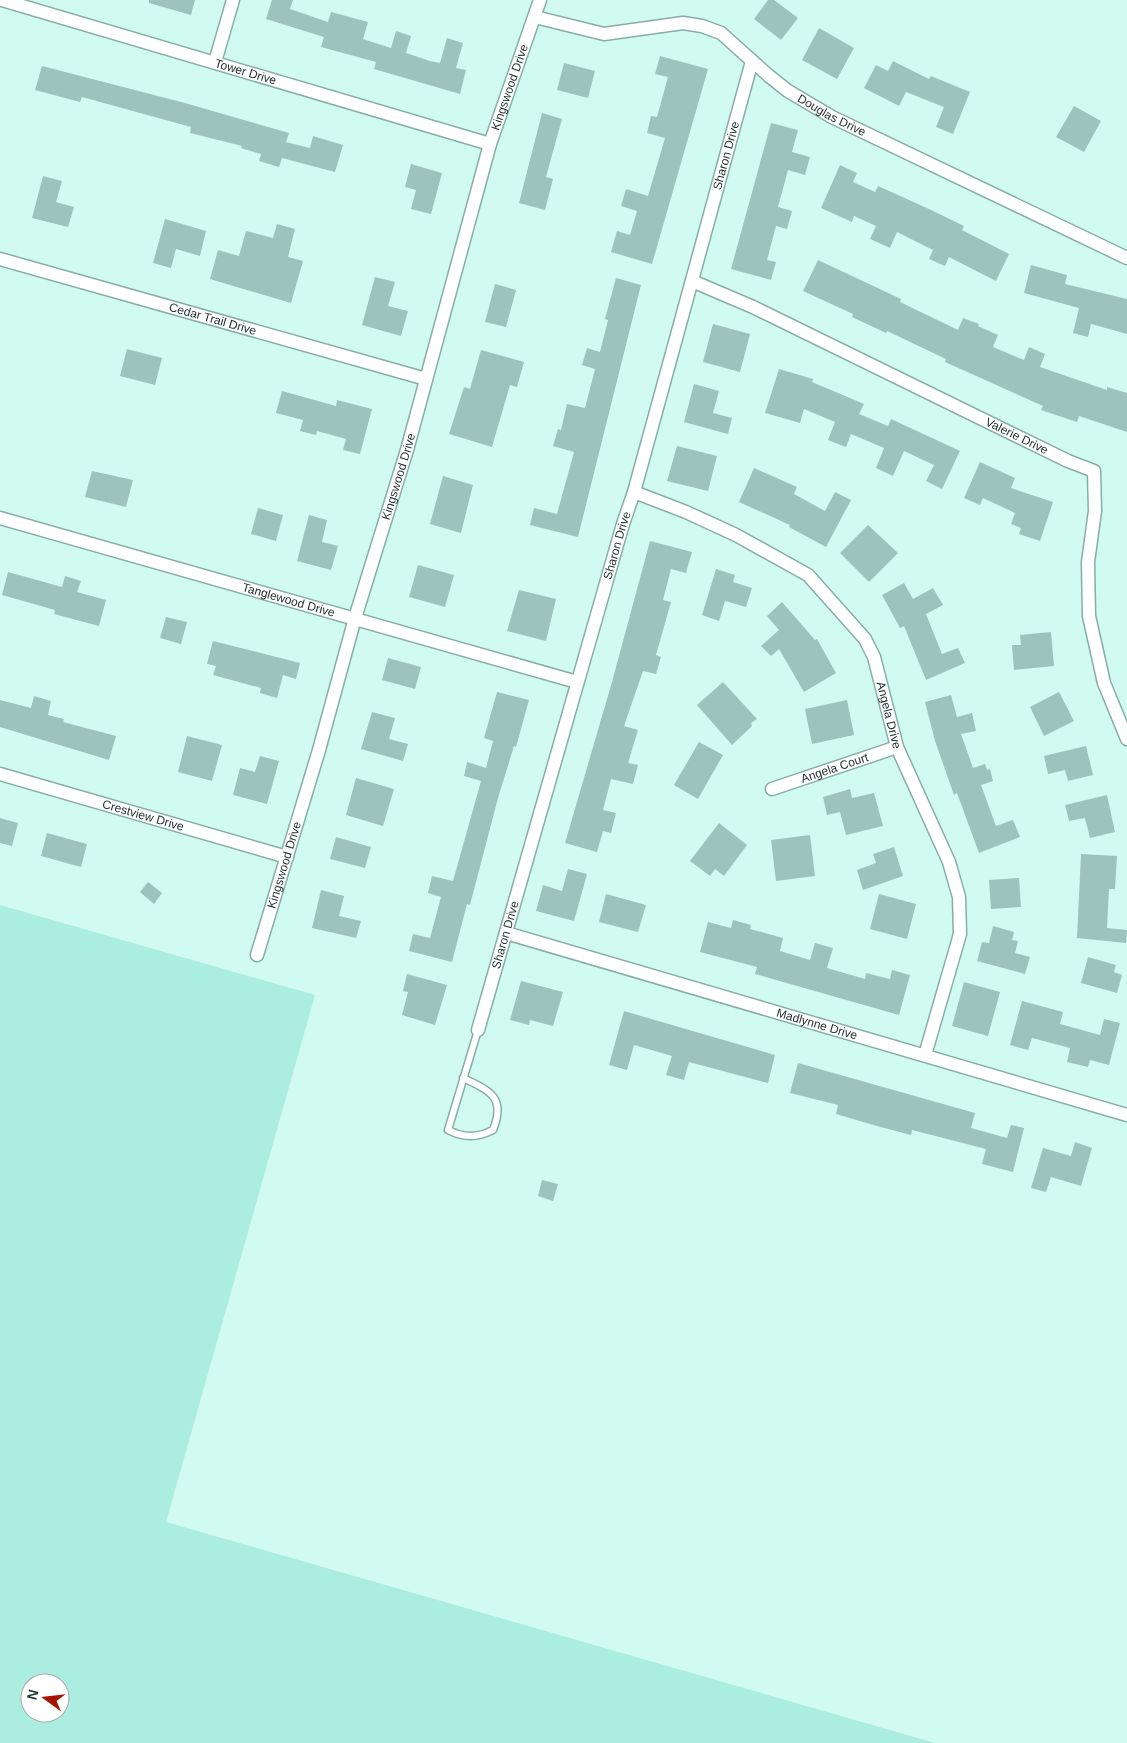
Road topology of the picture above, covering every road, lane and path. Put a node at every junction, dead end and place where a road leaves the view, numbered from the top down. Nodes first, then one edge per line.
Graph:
1 (2, 0) edge
2 (233, 0) edge
3 (540, 0) edge
4 (535, 17) junction
5 (752, 61) junction
6 (215, 62) junction
7 (490, 144) junction
8 (1127, 258) edge
9 (0, 259) edge
10 (692, 281) junction
11 (426, 380) junction
12 (634, 492) junction
13 (0, 518) edge
14 (355, 618) junction
15 (577, 682) junction
16 (1127, 739) edge
17 (897, 747) junction
18 (0, 774) edge
19 (772, 789) dead end
20 (287, 857) junction
21 (506, 933) junction
22 (258, 955) dead end
23 (478, 1030) joint
24 (925, 1055) junction
25 (464, 1078) junction
26 (1127, 1101) edge
27 (1125, 1114) edge

1 - 6 street, Tower Drive
2 - 6 street
3 - 4 street, Kingswood Drive
4 - 5 street, Douglas Drive
4 - 7 street, Kingswood Drive
5 - 8 street, Douglas Drive
5 - 10 street, Sharon Drive
6 - 7 street, Tower Drive
7 - 11 street, Kingswood Drive
9 - 11 street, Cedar Trail Drive
10 - 12 street, Sharon Drive
10 - 16 street, Valerie Drive
11 - 14 street, Kingswood Drive
12 - 15 street, Sharon Drive
12 - 17 street, Angela Drive
13 - 14 street, Tanglewood Drive
14 - 15 street, Tanglewood Drive
14 - 20 street, Kingswood Drive
15 - 21 street, Sharon Drive
17 - 19 street, Angela Court
17 - 24 street, Angela Drive
18 - 20 street, Crestview Drive
20 - 22 street, Kingswood Drive
21 - 23 street, Sharon Drive
21 - 24 street, Madlynne Drive
23 - 25 lane
24 - 27 street, Madlynne Drive
25 - 25 lane
26 - 27 street

